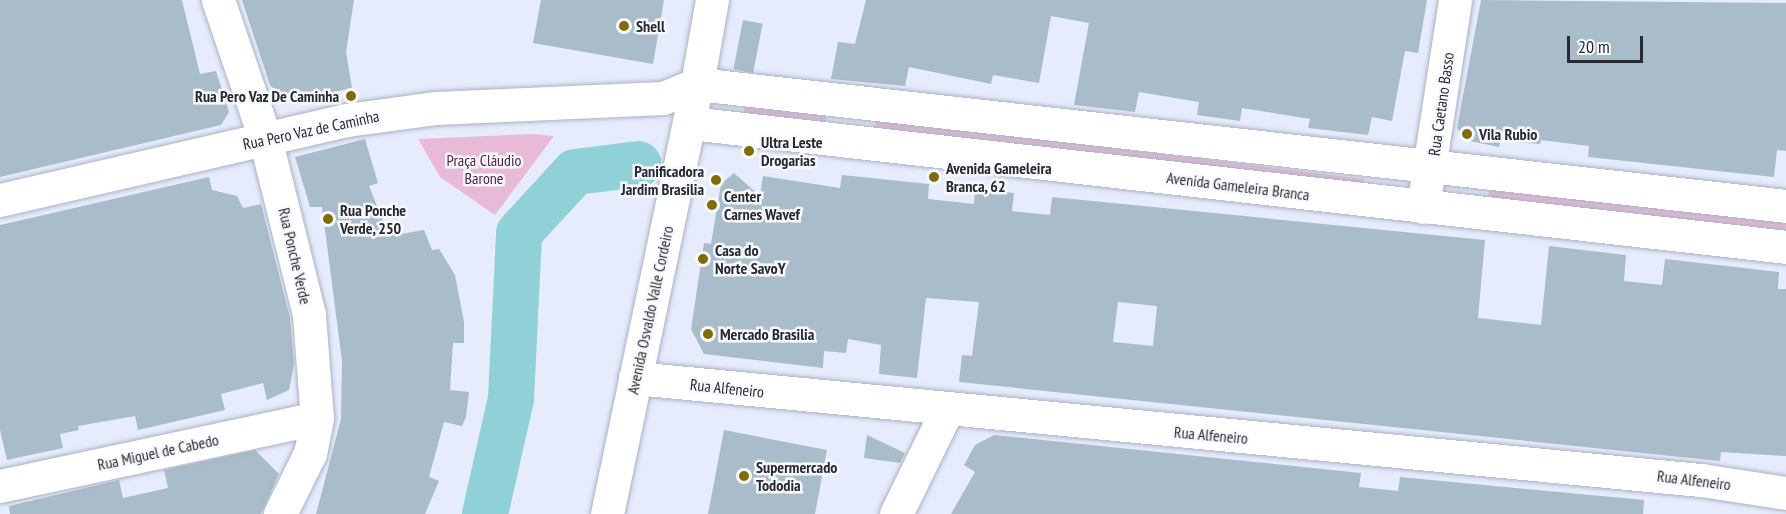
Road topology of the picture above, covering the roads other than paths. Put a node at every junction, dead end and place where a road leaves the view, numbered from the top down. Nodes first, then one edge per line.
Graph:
1 (218, 0) edge
2 (712, 0) edge
3 (1455, 0) edge
4 (697, 84) junction
5 (663, 98) junction
6 (846, 101) junction
7 (690, 123) junction
8 (265, 138) junction
9 (840, 140) junction
10 (1431, 168) junction
11 (0, 200) edge
12 (1786, 206) edge
13 (1423, 207) junction
14 (1786, 247) edge
15 (635, 378) junction
16 (948, 410) junction
17 (317, 418) junction
18 (0, 486) edge
19 (1786, 493) edge
20 (280, 514) edge
21 (607, 514) edge
22 (896, 514) edge

1 - 8 street, Rua Ponche Verde
2 - 4 street, Avenida Osvaldo Valle Cordeiro
3 - 10 street, Rua Caetano Basso
4 - 5 street, Rua Pero Vaz de Caminha
4 - 6 street
4 - 7 street, Avenida Osvaldo Valle Cordeiro
5 - 7 street
5 - 8 street, Rua Pero Vaz de Caminha
6 - 9 street
6 - 10 street
7 - 9 street, Avenida Gameleira Branca
7 - 15 street, Avenida Osvaldo Valle Cordeiro
8 - 11 street, Rua Pero Vaz de Caminha
8 - 17 street, Rua Ponche Verde
9 - 13 street, Avenida Gameleira Branca
10 - 12 street
10 - 13 street, Rua Caetano Basso
13 - 14 street, Avenida Gameleira Branca
15 - 16 street, Rua Alfeneiro
15 - 21 street, Avenida Osvaldo Valle Cordeiro
16 - 19 street, Rua Alfeneiro
16 - 22 street
17 - 18 street, Rua Miguel de Cabedo
17 - 20 street, Rua Ponche Verde

